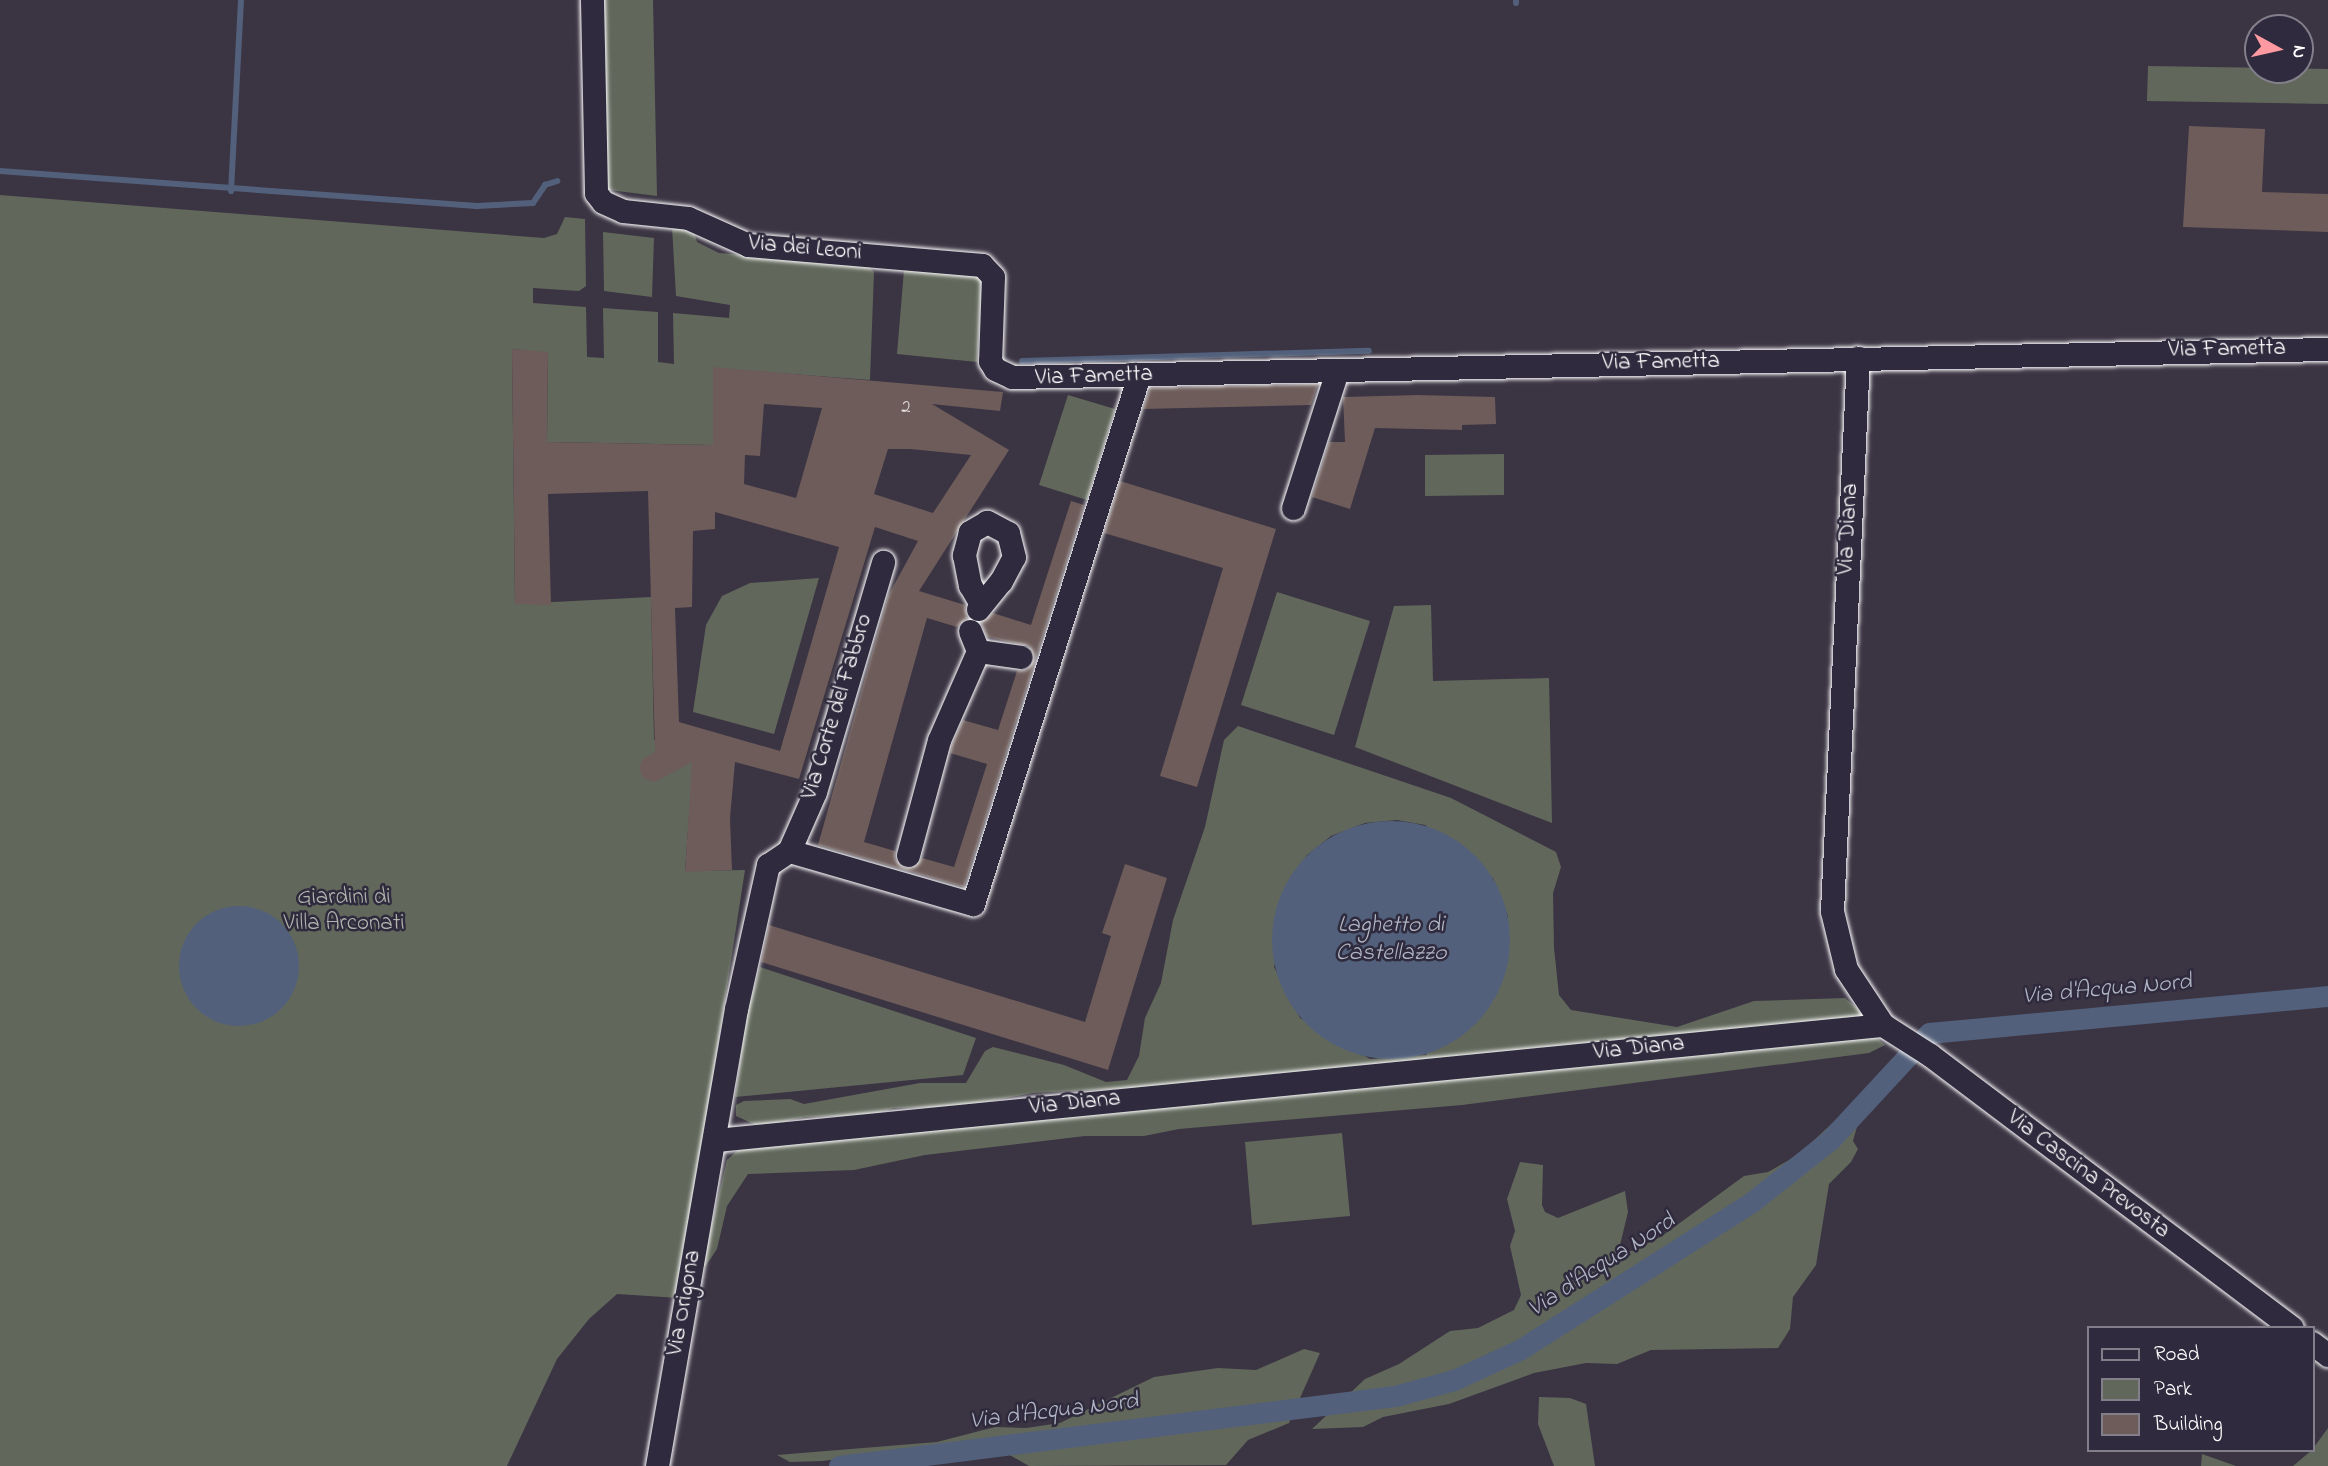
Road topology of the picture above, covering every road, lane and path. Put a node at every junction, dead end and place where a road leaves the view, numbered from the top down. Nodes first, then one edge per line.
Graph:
1 (592, 0) edge
2 (2328, 349) edge
3 (1858, 358) junction
4 (995, 369) joint
5 (1337, 371) junction
6 (1139, 375) junction
7 (1293, 508) dead end
8 (883, 562) dead end
9 (1021, 657) dead end
10 (789, 851) junction
11 (908, 855) dead end
12 (1884, 1025) junction
13 (716, 1140) junction
14 (2289, 1326) edge
15 (657, 1466) edge

1 - 4 street, Via dei Leoni
2 - 3 street, Via Fametta
3 - 5 street, Via Fametta
3 - 12 street, Via Diana
4 - 6 street, Via Fametta
5 - 6 street, Via Fametta
5 - 7 street
6 - 10 street
8 - 10 street, Via Corte del Fabbro
9 - 11 street
10 - 13 street, Via Origona
12 - 13 street, Via Diana
12 - 14 street, Via Cascina Prevosta
13 - 15 street, Via Origona

